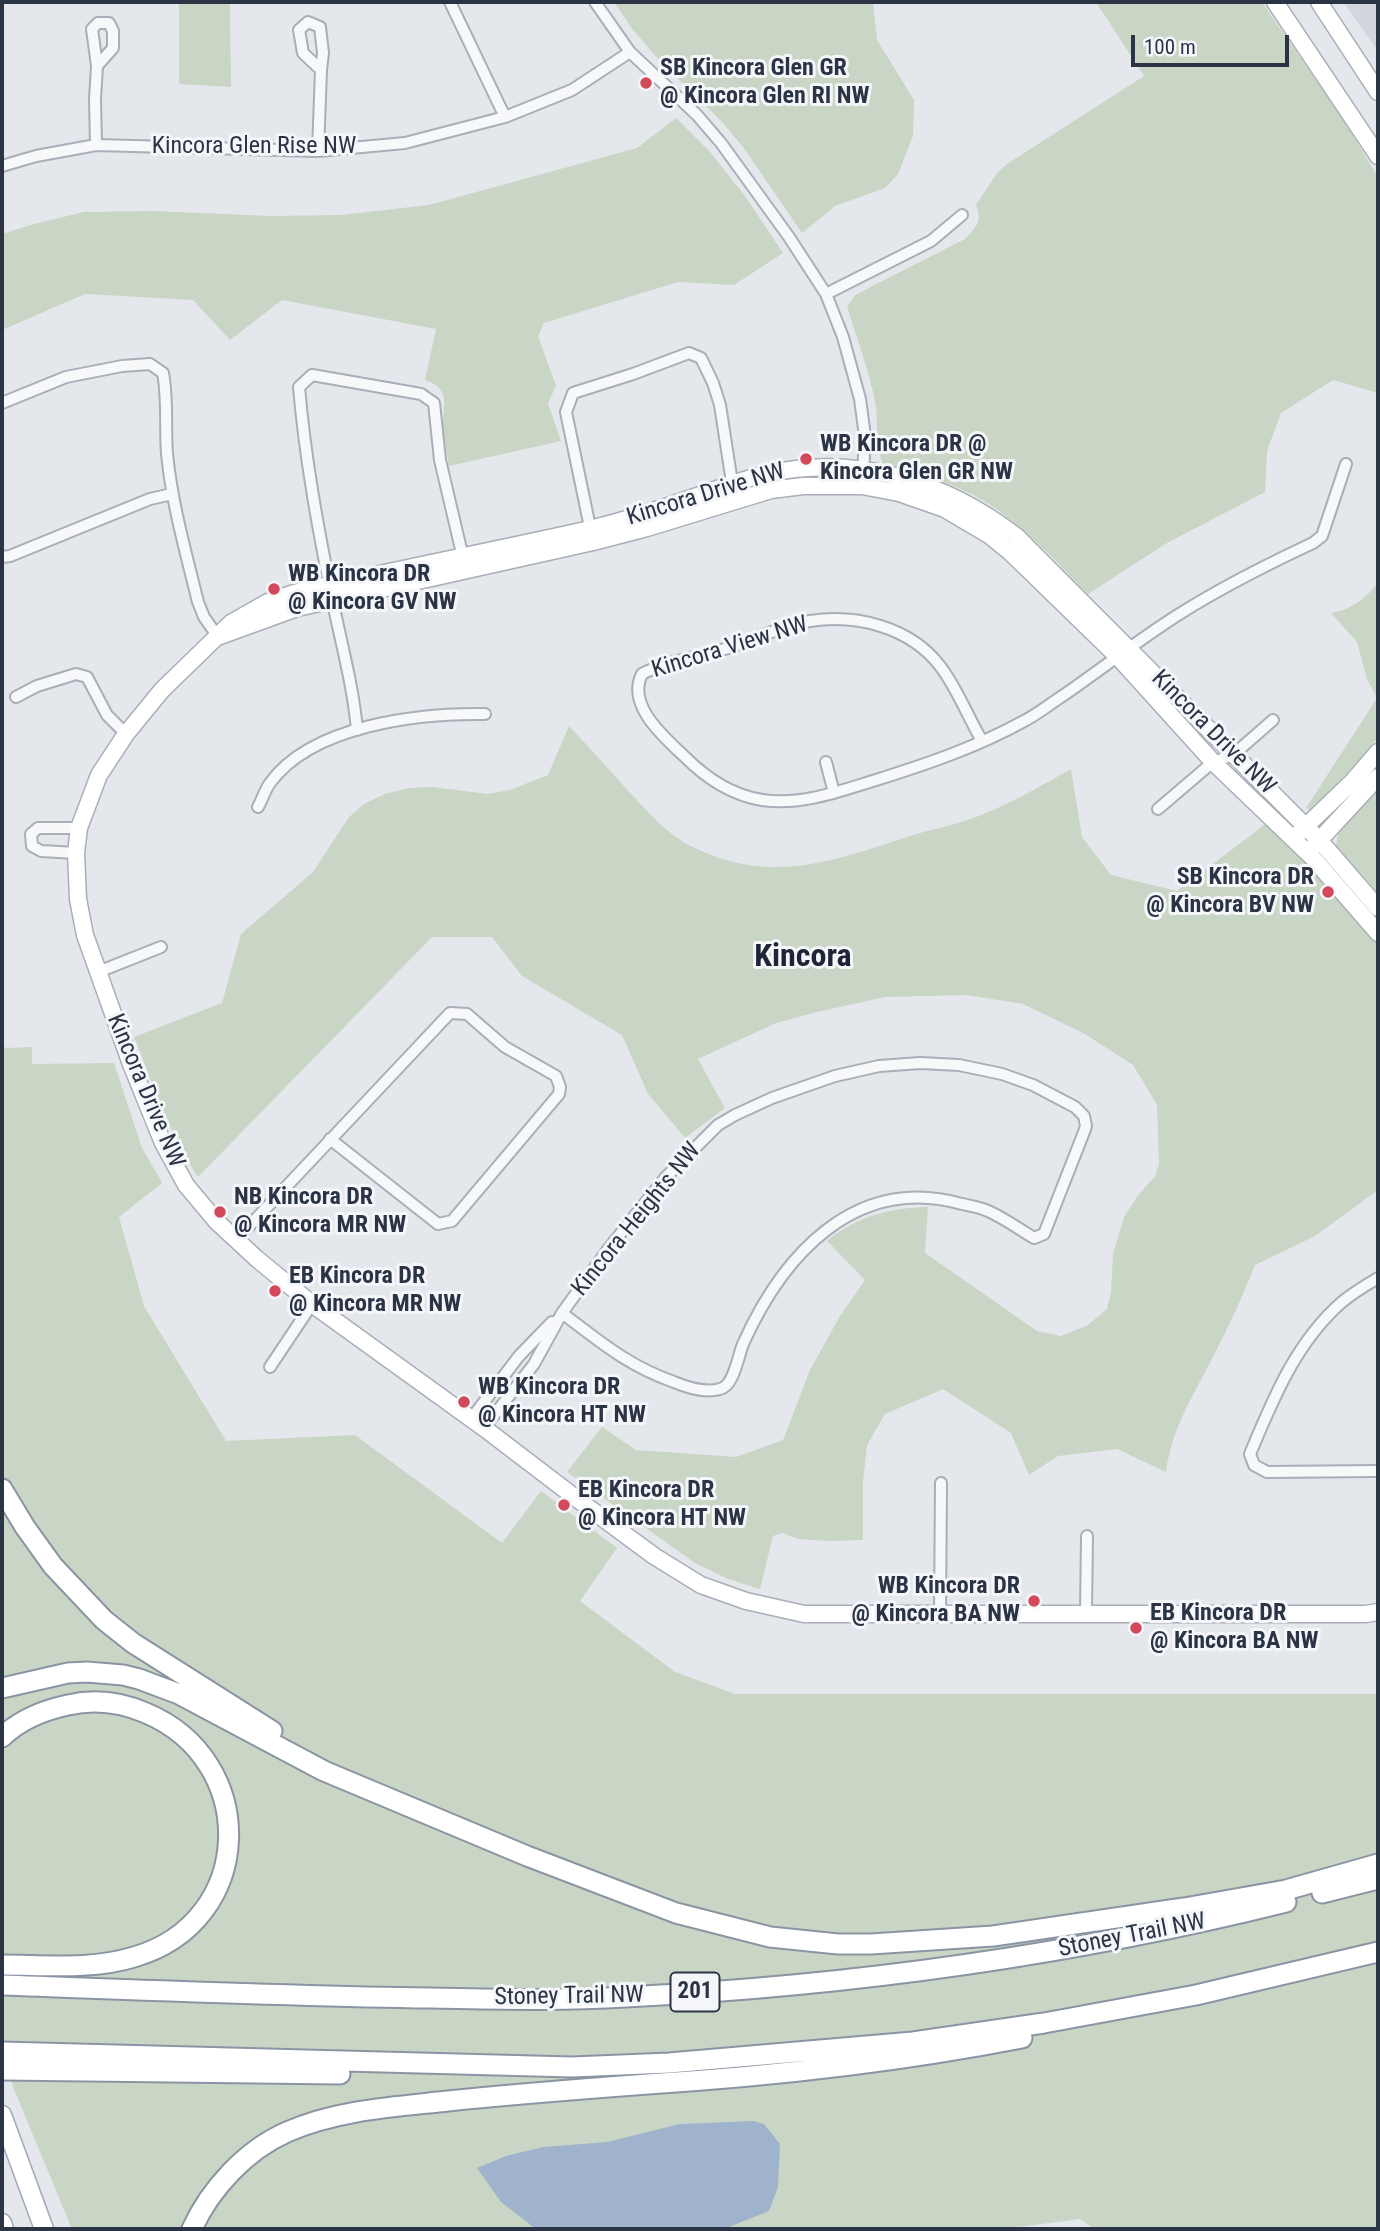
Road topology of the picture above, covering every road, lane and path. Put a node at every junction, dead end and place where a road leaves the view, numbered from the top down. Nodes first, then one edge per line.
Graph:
1 (450, 2) edge
2 (595, 2) edge
3 (1275, 2) edge
4 (1320, 2) edge
5 (630, 52) junction
6 (97, 66) dead end
7 (321, 70) dead end
8 (1378, 92) edge
9 (505, 117) junction
10 (96, 145) junction
11 (318, 151) junction
12 (1378, 156) edge
13 (2, 166) edge
14 (962, 215) dead end
15 (826, 294) junction
16 (2, 403) edge
17 (1346, 464) dead end
18 (863, 470) junction
19 (862, 486) junction
20 (734, 492) junction
21 (172, 494) junction
22 (592, 535) junction
23 (2, 557) edge
24 (464, 564) junction
25 (331, 592) junction
26 (218, 637) junction
27 (1124, 653) junction
28 (16, 697) dead end
29 (485, 714) dead end
30 (1273, 720) dead end
31 (357, 730) junction
32 (126, 734) junction
33 (982, 741) junction
34 (1378, 752) edge
35 (1233, 755) junction
36 (826, 762) dead end
37 (1213, 762) junction
38 (1378, 777) edge
39 (834, 793) junction
40 (258, 807) dead end
41 (1157, 809) dead end
42 (1307, 827) junction
43 (79, 828) junction
44 (1293, 839) junction
45 (1320, 841) junction
46 (1307, 852) junction
47 (76, 853) junction
48 (1378, 908) edge
49 (1378, 933) edge
50 (161, 947) dead end
51 (98, 972) junction
52 (330, 1139) junction
53 (236, 1240) junction
54 (1378, 1278) edge
55 (312, 1304) junction
56 (562, 1313) junction
57 (270, 1367) dead end
58 (477, 1424) junction
59 (1378, 1471) edge
60 (941, 1483) dead end
61 (2, 1489) edge
62 (1087, 1536) dead end
63 (1378, 1612) edge
64 (940, 1613) junction
65 (1086, 1613) junction
66 (2, 1688) edge
67 (2, 1737) edge
68 (433, 1817) junction
69 (1378, 1864) edge
70 (1378, 1879) edge
71 (1378, 1952) edge
72 (2, 1965) edge
73 (2, 1985) edge
74 (1196, 1995) junction
75 (2, 2052) edge
76 (572, 2067) junction
77 (2, 2070) edge
78 (2, 2116) edge
79 (2, 2223) edge
80 (4, 2229) edge
81 (44, 2229) edge
82 (192, 2229) edge

1 - 9 street
2 - 5 street
3 - 12 street
4 - 8 street
5 - 9 street, Kincora Glen Rise NW
5 - 15 street
6 - 10 street
7 - 11 street
9 - 11 street, Kincora Glen Rise NW
10 - 11 street, Kincora Glen Rise NW
10 - 13 street, Kincora Glen Rise NW
14 - 15 street
15 - 18 street
16 - 21 street
17 - 27 street, Kincora View NW
18 - 19 street
18 - 20 street, Kincora Drive NW
18 - 27 street, Kincora Drive NW
19 - 20 street, Kincora Drive NW
19 - 27 street, Kincora Drive NW
20 - 22 street, Kincora Drive NW
20 - 22 street
21 - 23 street
21 - 26 street
22 - 24 street, Kincora Drive NW
24 - 25 street, Kincora Drive NW
24 - 25 street
25 - 26 street, Kincora Drive NW
25 - 31 street
26 - 32 street, Kincora Drive NW
27 - 33 street, Kincora View NW
27 - 35 street, Kincora Drive NW
27 - 37 street, Kincora Drive NW
28 - 32 street
29 - 31 street
30 - 35 street
31 - 40 street
32 - 43 street, Kincora Drive NW
33 - 39 street, Kincora View NW
33 - 39 street, Kincora View NW
34 - 42 street
35 - 37 street
35 - 42 street, Kincora Drive NW
36 - 39 street
37 - 41 street
37 - 44 street, Kincora Drive NW
38 - 45 street
42 - 44 street
42 - 45 street, Kincora Drive NW
43 - 47 street, Kincora Drive NW
43 - 47 street
44 - 46 street, Kincora Drive NW
45 - 46 street
45 - 48 street, Kincora Drive NW
46 - 49 street, Kincora Drive NW
47 - 51 street, Kincora Drive NW
50 - 51 street
51 - 53 street, Kincora Drive NW
52 - 52 street
52 - 53 street
53 - 55 street, Kincora Drive NW
54 - 59 street
55 - 57 street
55 - 58 street, Kincora Drive NW
56 - 56 street, Kincora Heights NW
56 - 58 street, Kincora Heights NW
56 - 58 street, Kincora Heights NW
58 - 64 street, Kincora Drive NW
60 - 64 street
61 - 68 highway
62 - 65 street
63 - 65 street, Kincora Drive NW
64 - 65 street, Kincora Drive NW
66 - 68 highway
67 - 72 highway
68 - 69 highway
70 - 73 highway, Stoney Trail NW / 201
71 - 74 highway
74 - 76 highway
74 - 82 highway
75 - 76 highway
76 - 77 highway
78 - 81 main road
79 - 80 main road

